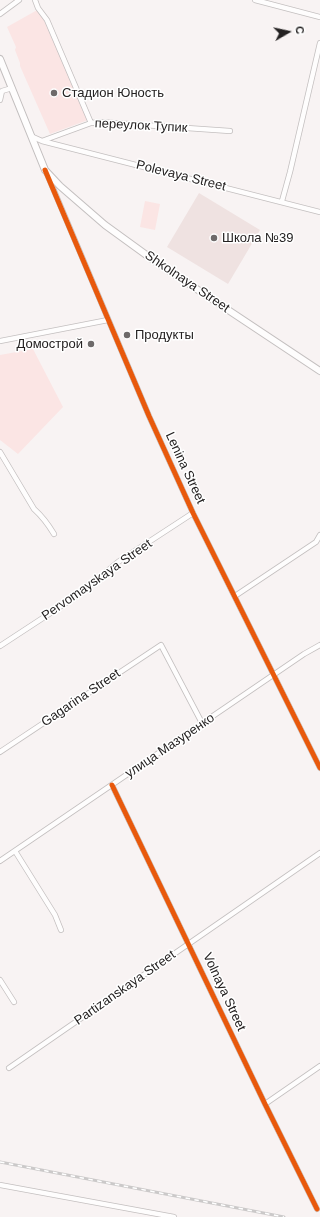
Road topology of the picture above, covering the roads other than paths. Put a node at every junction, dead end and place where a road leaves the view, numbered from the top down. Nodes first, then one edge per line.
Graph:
1 (19, 0) edge
2 (35, 0) edge
3 (254, 0) edge
4 (0, 14) edge
5 (320, 17) edge
6 (320, 43) edge
7 (0, 58) edge
8 (12, 88) junction
9 (1, 91) edge
10 (0, 100) edge
11 (91, 123) junction
12 (230, 130) dead end
13 (33, 137) junction
14 (42, 141) junction
15 (45, 170) junction
16 (60, 186) junction
17 (53, 188) junction
18 (282, 201) junction
19 (320, 212) edge
20 (108, 320) junction
21 (0, 340) edge
22 (320, 371) edge
23 (0, 452) edge
24 (194, 513) junction
25 (54, 534) dead end
26 (320, 535) edge
27 (235, 596) junction
28 (320, 645) edge
29 (0, 646) edge
30 (274, 675) junction
31 (202, 723) junction
32 (0, 752) edge
33 (320, 768) edge
34 (112, 785) junction
35 (15, 851) junction
36 (320, 853) edge
37 (0, 861) edge
38 (61, 930) dead end
39 (189, 944) junction
40 (0, 980) edge
41 (14, 1002) dead end
42 (320, 1066) edge
43 (9, 1068) dead end
44 (265, 1104) junction
45 (0, 1185) edge
46 (317, 1209) dead end
47 (174, 1217) edge

1 - 4 street
2 - 11 street
3 - 5 street
6 - 18 street
7 - 8 main road, Lenina Street
8 - 9 street
8 - 13 main road, Lenina Street
9 - 10 street
11 - 12 street, переулок Тупик
11 - 14 street, переулок Тупик
13 - 14 street
13 - 15 main road, Lenina Street
14 - 18 street, Polevaya Street
15 - 16 main road, Shkolnaya Street
15 - 17 street, Lenina Street
16 - 17 street
16 - 22 main road, Shkolnaya Street
17 - 20 street, Lenina Street
18 - 19 street, Polevaya Street
20 - 21 street
20 - 24 street, Lenina Street
23 - 25 street
24 - 27 street, Lenina Street
24 - 29 street, Pervomayskaya Street
26 - 27 street
27 - 30 street, Lenina Street
28 - 30 street, улица Мазуренко
30 - 31 street, улица Мазуренко
30 - 33 street, Lenina Street
31 - 32 street, Gagarina Street
31 - 34 street, улица Мазуренко
34 - 35 street, улица Мазуренко
34 - 39 street, Volnaya Street
35 - 37 street, улица Мазуренко
35 - 38 street
36 - 39 street, Partizanskaya Street
39 - 43 street, Partizanskaya Street
39 - 44 street, Volnaya Street
40 - 41 street
42 - 44 street
44 - 46 street, Volnaya Street
45 - 47 street

